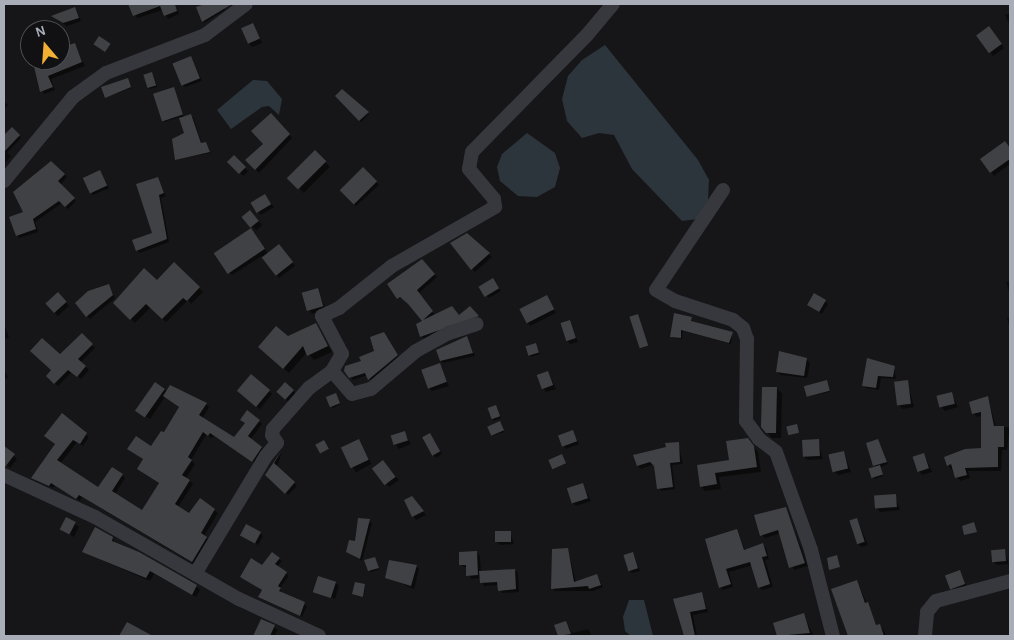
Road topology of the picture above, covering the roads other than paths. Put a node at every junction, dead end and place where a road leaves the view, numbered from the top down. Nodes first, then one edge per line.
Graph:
1 (246, 4) edge
2 (613, 4) edge
3 (4, 181) edge
4 (723, 190) dead end
5 (477, 324) dead end
6 (332, 371) junction
7 (4, 475) edge
8 (195, 574) junction
9 (1010, 582) edge
10 (319, 636) edge
11 (833, 636) edge
12 (925, 636) edge

1 - 3 street
2 - 6 street
4 - 11 street
5 - 6 street
6 - 8 street
7 - 8 street
8 - 10 street
9 - 12 street

